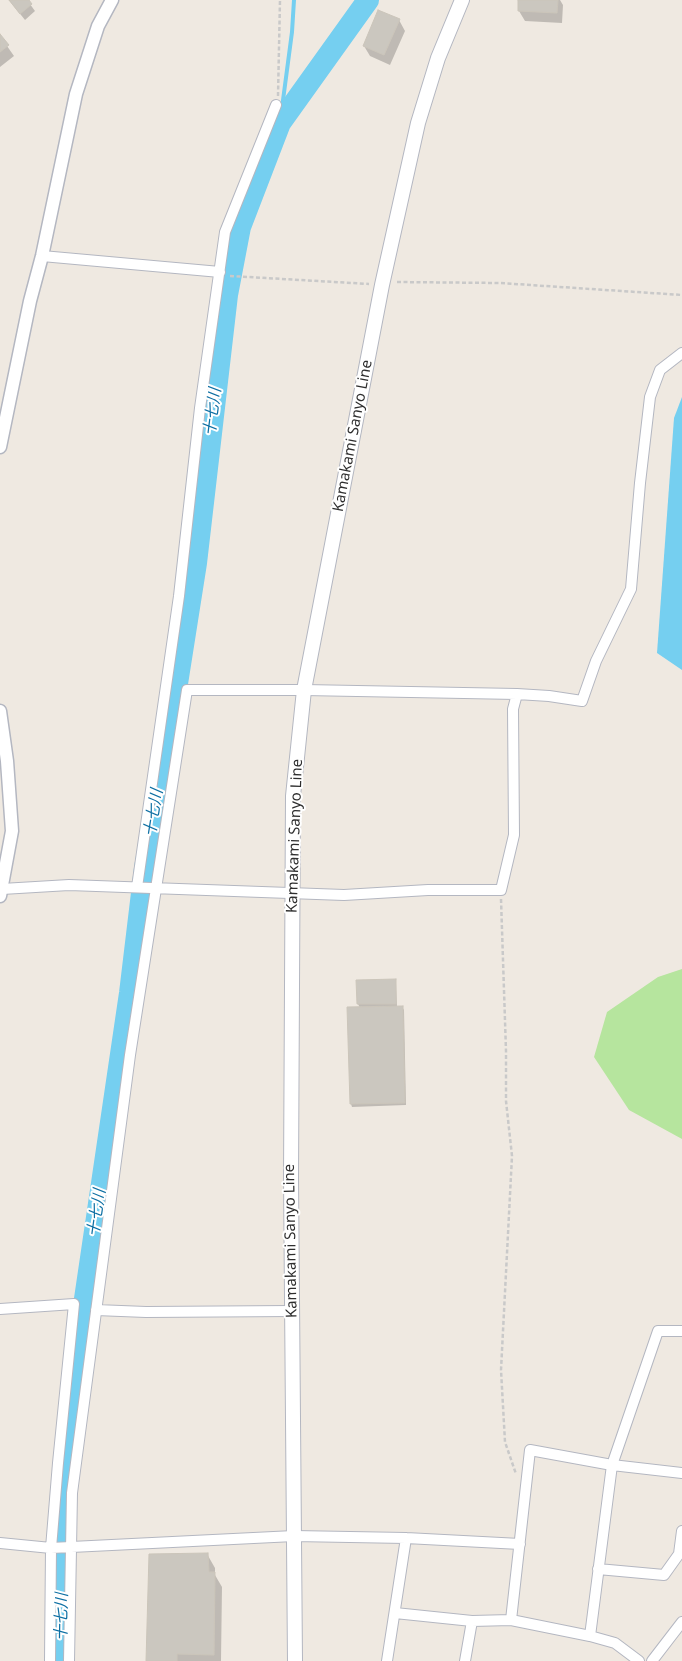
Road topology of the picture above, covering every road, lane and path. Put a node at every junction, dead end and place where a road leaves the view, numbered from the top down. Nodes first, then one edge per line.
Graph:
1 (112, 0) edge
2 (280, 0) edge
3 (462, 0) edge
4 (276, 105) joint
5 (42, 256) junction
6 (220, 272) junction
7 (234, 276) dead end
8 (382, 285) junction
9 (682, 294) edge
10 (682, 353) edge
11 (0, 446) edge
12 (304, 690) junction
13 (517, 694) junction
14 (0, 711) edge
15 (137, 887) junction
16 (156, 888) junction
17 (501, 890) junction
18 (1, 893) edge
19 (292, 893) junction
20 (0, 1309) edge
21 (96, 1310) junction
22 (292, 1311) junction
23 (682, 1331) edge
24 (612, 1465) junction
25 (682, 1473) edge
26 (527, 1483) junction
27 (682, 1531) edge
28 (294, 1536) junction
29 (406, 1538) junction
30 (0, 1543) edge
31 (520, 1544) junction
32 (70, 1547) junction
33 (50, 1548) junction
34 (598, 1569) junction
35 (395, 1613) junction
36 (472, 1620) junction
37 (511, 1620) junction
38 (682, 1622) edge
39 (590, 1636) junction
40 (50, 1661) edge
41 (69, 1661) edge
42 (296, 1661) edge
43 (387, 1661) edge
44 (465, 1661) edge
45 (639, 1661) edge
46 (652, 1661) edge

1 - 5 street
2 - 4 path
3 - 8 main road, Kamakami Sanyo Line
4 - 6 street
5 - 6 street
5 - 11 street
6 - 15 street
7 - 8 path
8 - 9 path
8 - 12 main road, Kamakami Sanyo Line
10 - 13 street
12 - 13 street
12 - 16 street
12 - 19 main road, Kamakami Sanyo Line
13 - 17 street
14 - 18 street
15 - 16 street
15 - 18 street
16 - 19 street
16 - 21 street
17 - 19 street
17 - 26 path
19 - 22 main road, Kamakami Sanyo Line
20 - 33 street
21 - 22 street
21 - 32 street
22 - 28 main road, Kamakami Sanyo Line
23 - 24 street
24 - 25 street
24 - 26 street
24 - 34 street
26 - 31 street
27 - 34 street
28 - 29 street
28 - 32 street
28 - 42 main road, Kamakami Sanyo Line
29 - 31 street
29 - 35 street
30 - 33 street
31 - 37 street
32 - 33 street
32 - 41 street
33 - 40 street
34 - 39 street
35 - 36 street
35 - 43 street
36 - 37 street
36 - 44 street
37 - 39 street
38 - 46 street
39 - 45 street

